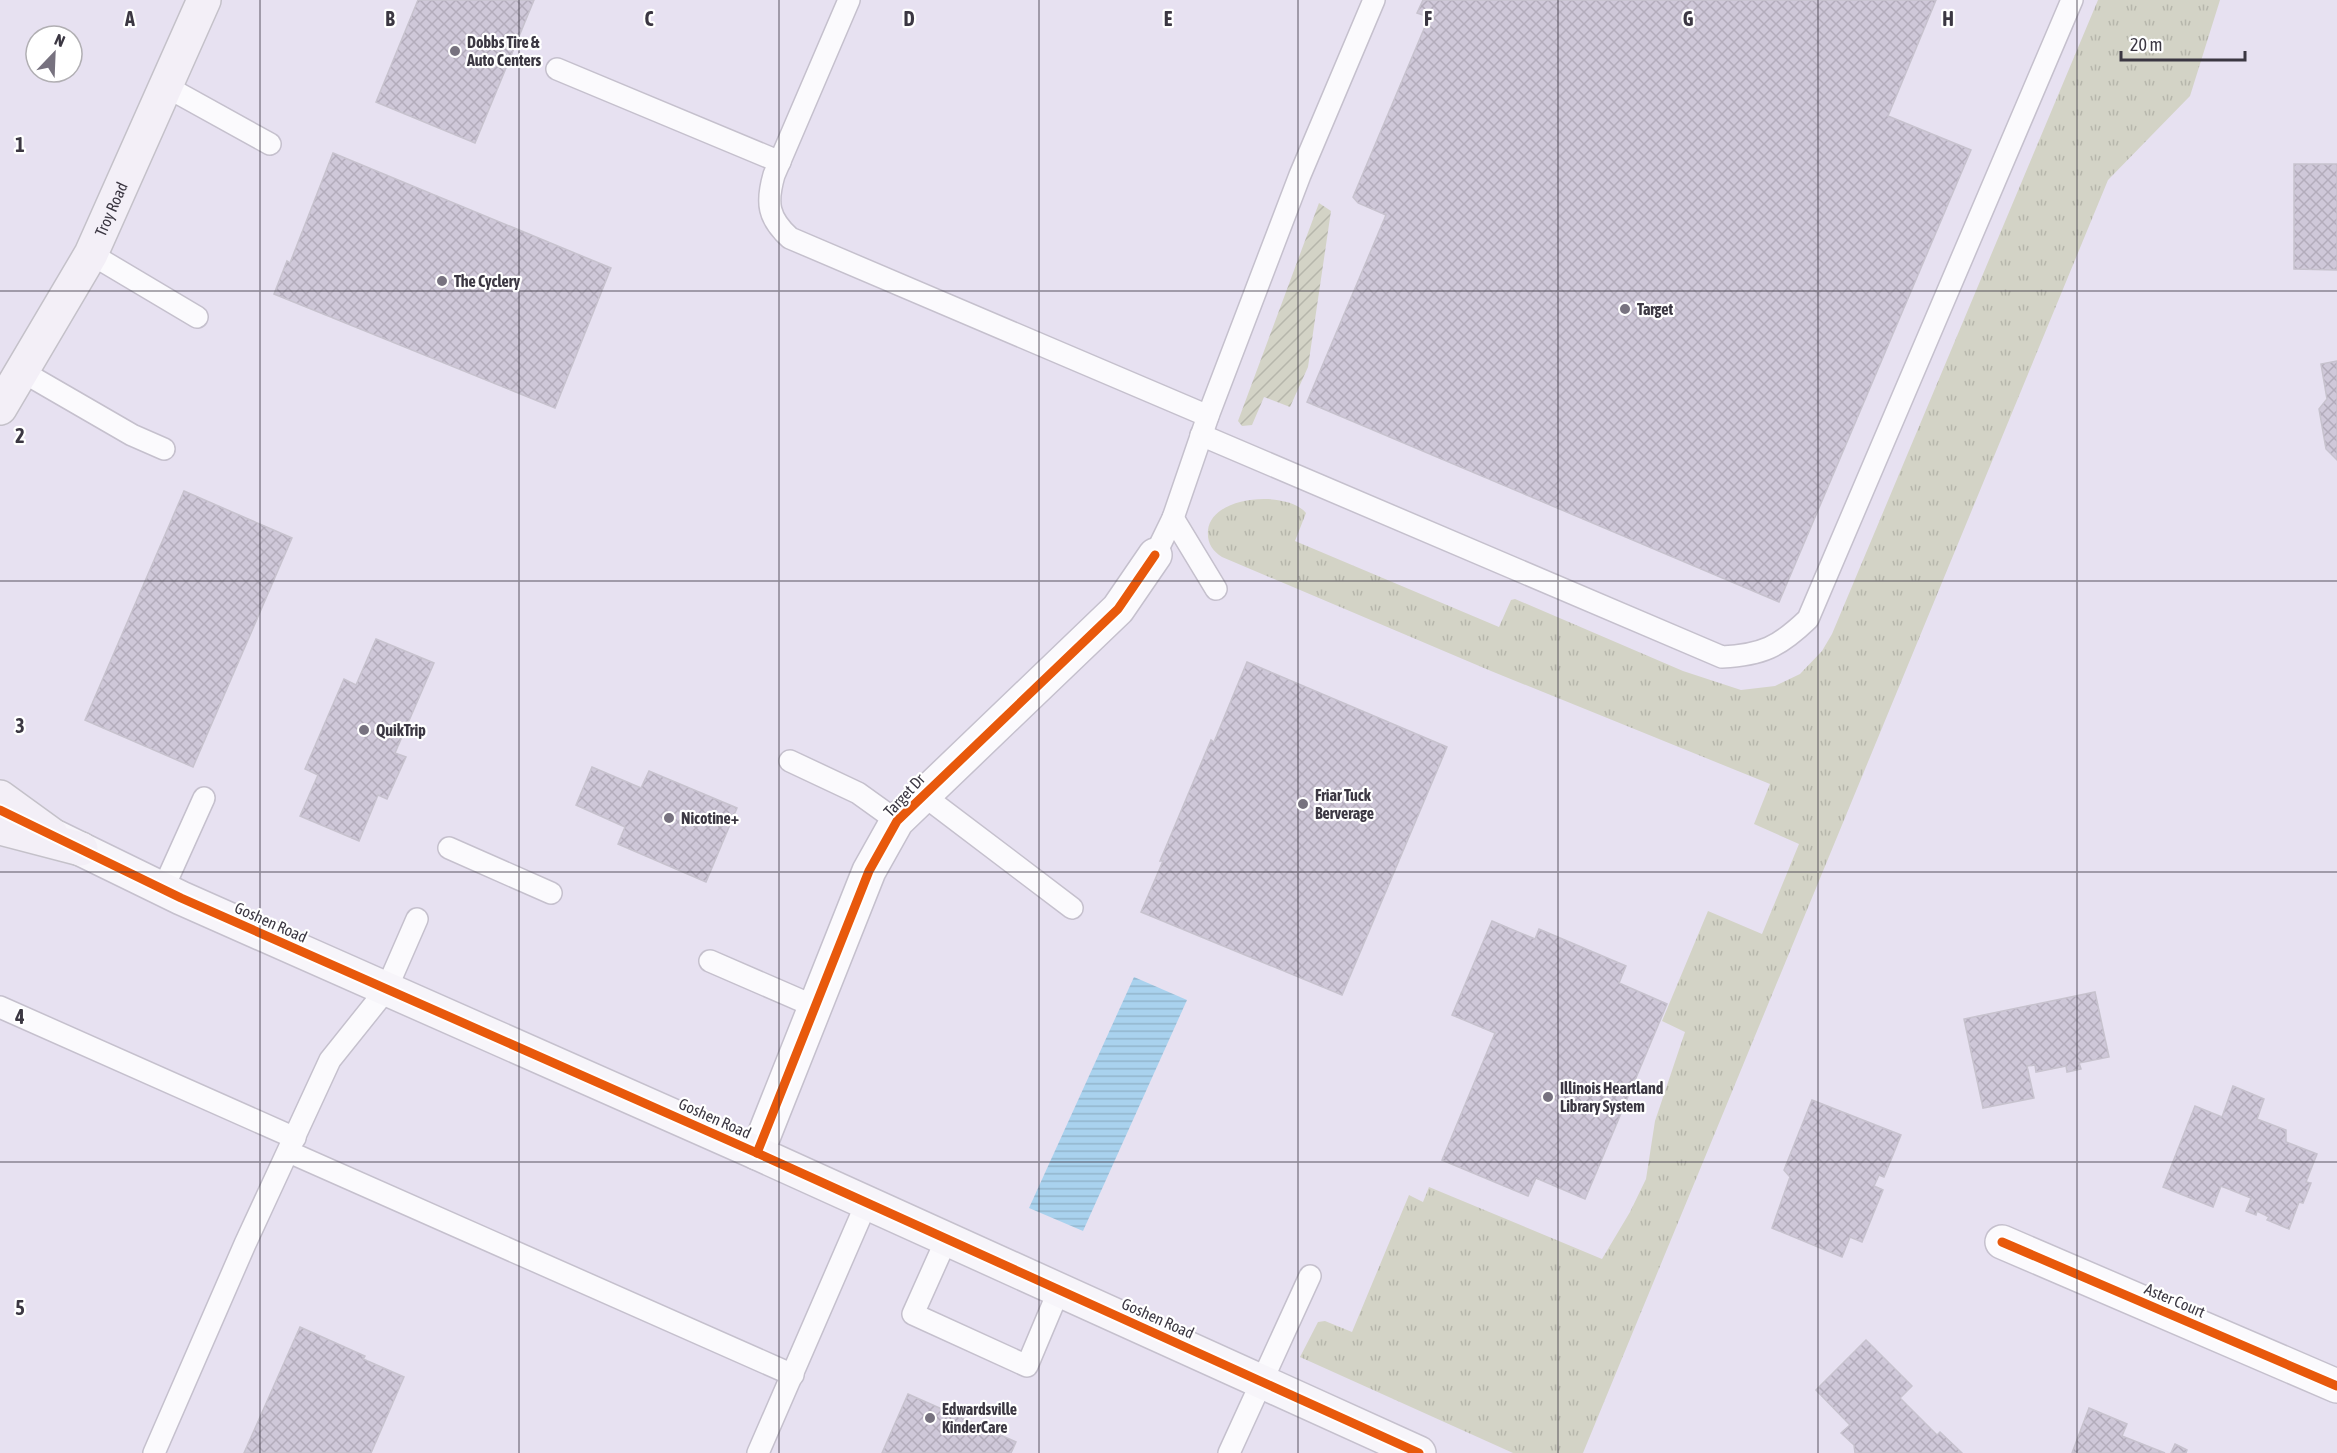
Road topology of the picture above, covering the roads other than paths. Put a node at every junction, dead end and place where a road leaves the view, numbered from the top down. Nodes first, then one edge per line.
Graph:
1 (204, 0) edge
2 (849, 0) edge
3 (1374, 0) edge
4 (2072, 0) edge
5 (557, 69) dead end
6 (167, 87) junction
7 (270, 144) dead end
8 (780, 162) junction
9 (91, 254) junction
10 (197, 317) dead end
11 (23, 372) junction
12 (0, 408) edge
13 (1204, 425) junction
14 (164, 448) dead end
15 (1173, 518) junction
16 (1155, 555) joint
17 (1216, 589) dead end
18 (790, 761) dead end
19 (923, 795) junction
20 (0, 797) edge
21 (204, 798) dead end
22 (0, 810) edge
23 (897, 821) junction
24 (0, 828) edge
25 (52, 835) junction
26 (449, 848) dead end
27 (81, 849) junction
28 (163, 889) junction
29 (551, 893) dead end
30 (1072, 908) dead end
31 (417, 919) dead end
32 (710, 961) dead end
33 (386, 990) junction
34 (0, 1007) edge
35 (816, 1007) junction
36 (292, 1145) junction
37 (757, 1153) junction
38 (867, 1202) junction
39 (946, 1238) junction
40 (2002, 1242) dead end
41 (1310, 1276) dead end
42 (1059, 1290) junction
43 (793, 1376) junction
44 (1262, 1382) junction
45 (2337, 1386) edge
46 (154, 1453) edge
47 (758, 1453) edge
48 (1229, 1453) edge
49 (1419, 1453) edge

1 - 6 main road, Troy Road
2 - 8 lane
3 - 13 lane
4 - 13 lane
5 - 8 lane
6 - 7 lane
6 - 9 main road, Troy Road
8 - 13 lane
9 - 10 lane
9 - 11 main road, Troy Road
11 - 12 main road, Troy Road
11 - 14 lane
13 - 15 lane
15 - 16 lane
15 - 17 lane
16 - 19 street, Target Dr
18 - 23 lane
19 - 23 street, Target Dr
19 - 30 lane
20 - 25 main road
21 - 28 lane
22 - 25 street, Goshen Road
23 - 35 street, Target Dr
24 - 27 main road
25 - 27 street, Goshen Road
26 - 29 lane
27 - 28 street, Goshen Road
28 - 33 street, Goshen Road
31 - 33 lane
32 - 35 lane
33 - 36 lane
33 - 37 street, Goshen Road
34 - 36 lane
35 - 37 street, Target Dr
36 - 43 lane
36 - 46 lane
37 - 38 street, Goshen Road
38 - 39 street, Goshen Road
38 - 43 lane
39 - 42 street, Goshen Road
39 - 42 lane
40 - 45 street, Aster Court
41 - 44 lane
42 - 44 street, Goshen Road
43 - 47 lane
44 - 48 lane
44 - 49 street, Goshen Road

